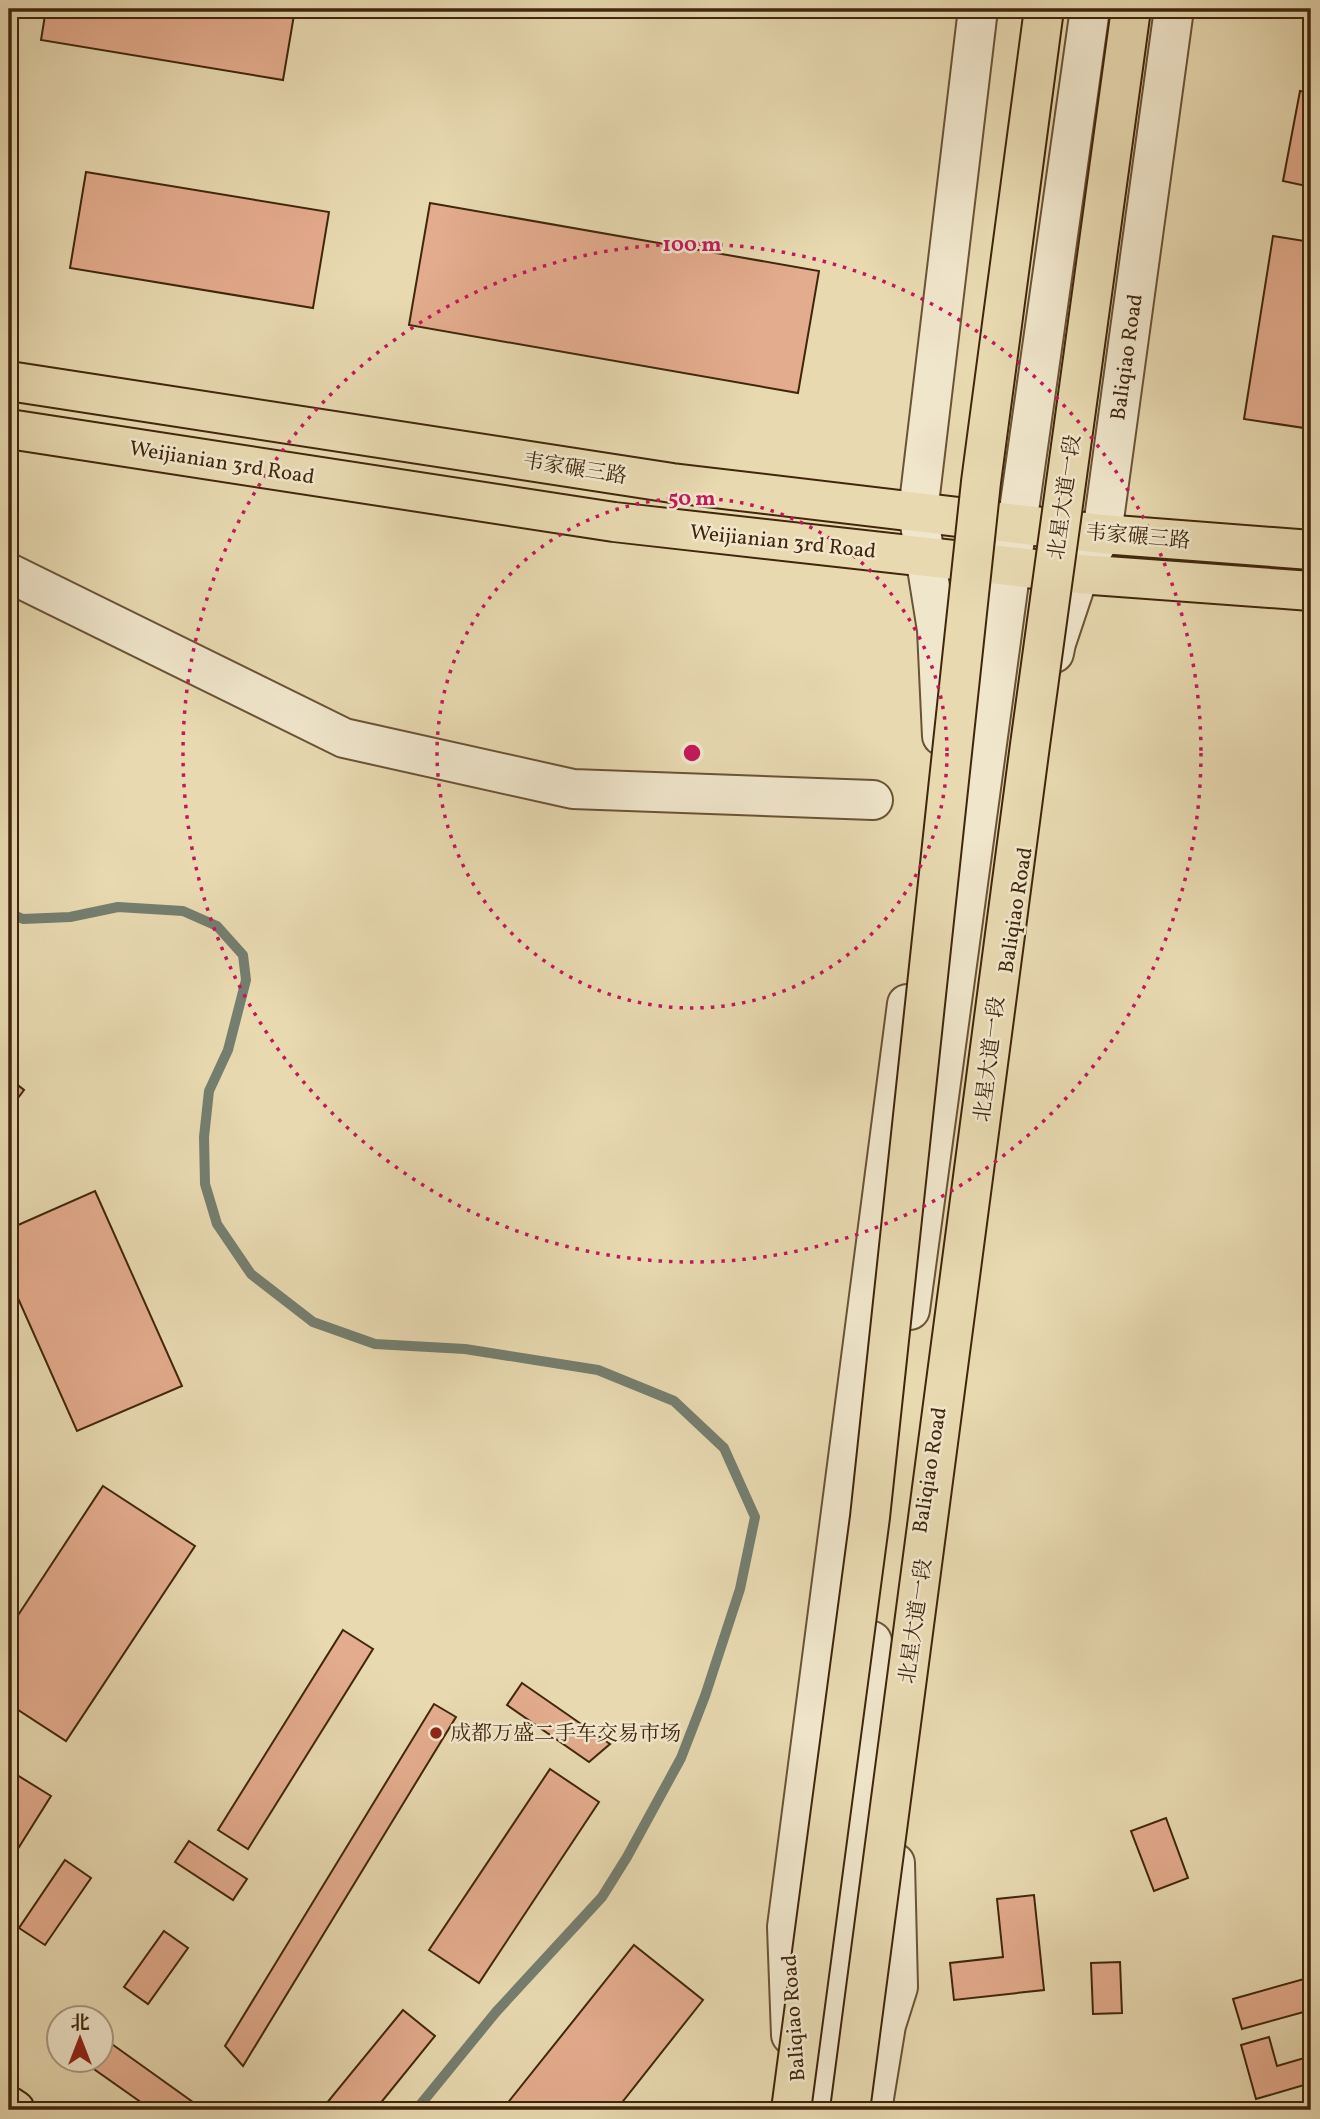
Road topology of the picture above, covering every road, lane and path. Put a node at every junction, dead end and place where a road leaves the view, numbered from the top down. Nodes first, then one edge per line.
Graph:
1 (978, 9) edge
2 (1044, 9) edge
3 (1090, 9) edge
4 (1131, 9) edge
5 (1174, 9) edge
6 (9, 381) edge
7 (9, 429) edge
8 (918, 512) junction
9 (1018, 524) junction
10 (1101, 534) junction
11 (1311, 550) edge
12 (926, 557) junction
13 (1011, 567) junction
14 (9, 573) edge
15 (1079, 574) junction
16 (1311, 591) edge
17 (873, 800) dead end
18 (9, 2106) edge
19 (15, 2110) edge
20 (790, 2110) edge
21 (801, 2110) edge
22 (824, 2110) edge
23 (850, 2110) edge
24 (872, 2110) edge

1 - 8 street, Baliqiao Road
2 - 20 main road, bridge
3 - 9 street, Baliqiao Road
4 - 23 main road, 北星大道一段, bridge
5 - 10 street, Baliqiao Road
6 - 8 main road, 韦家碾三路
7 - 12 main road, Weijianian 3rd Road
8 - 9 main road, 韦家碾三路
8 - 12 street, Baliqiao Road
9 - 10 main road, 韦家碾三路
9 - 13 street, Baliqiao Road
10 - 11 main road, 韦家碾三路
10 - 15 street, Baliqiao Road
12 - 13 main road, Weijianian 3rd Road
12 - 21 street, Baliqiao Road
13 - 15 main road, Weijianian 3rd Road
13 - 22 street, Baliqiao Road
14 - 17 street
15 - 16 main road, Weijianian 3rd Road
15 - 24 street, Baliqiao Road
18 - 19 main road

